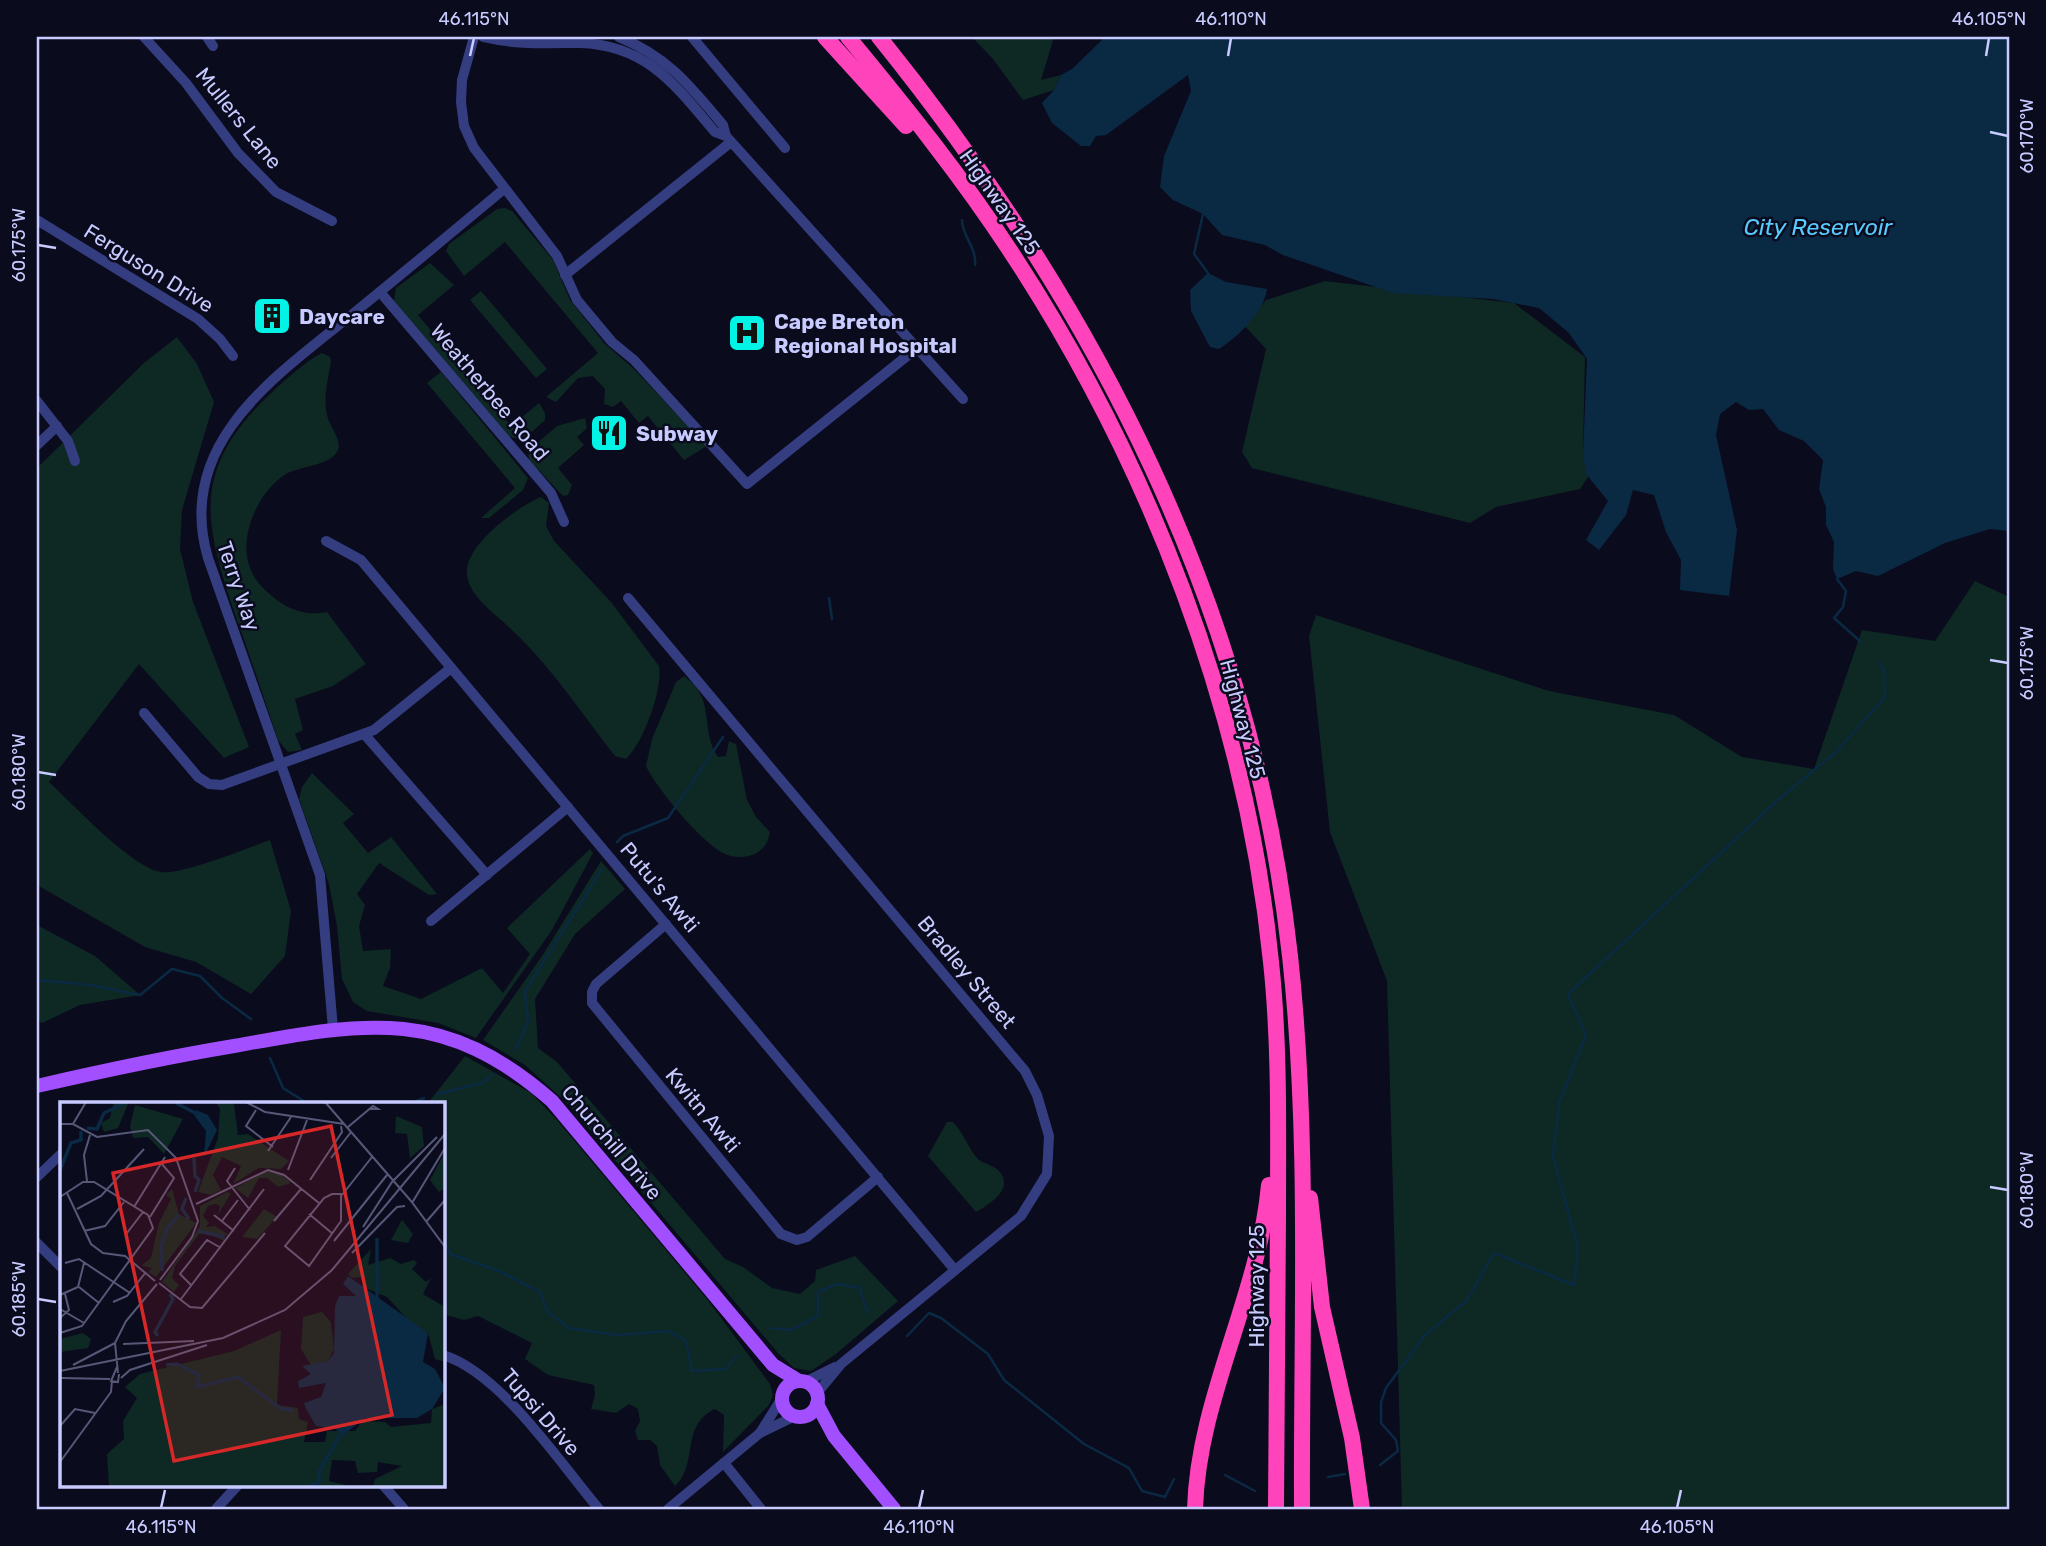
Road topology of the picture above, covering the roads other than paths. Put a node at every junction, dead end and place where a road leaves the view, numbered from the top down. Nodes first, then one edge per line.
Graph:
1 (144, 37) edge
2 (474, 37) edge
3 (483, 37) edge
4 (620, 37) edge
5 (692, 37) edge
6 (825, 37) edge
7 (848, 37) edge
8 (879, 37) edge
9 (887, 37) edge
10 (918, 85) junction
11 (729, 139) junction
12 (785, 148) dead end
13 (504, 189) junction
14 (976, 202) junction
15 (37, 220) edge
16 (332, 221) dead end
17 (565, 275) junction
18 (380, 292) junction
19 (917, 348) junction
20 (233, 356) dead end
21 (963, 399) dead end
22 (37, 401) edge
23 (57, 426) junction
24 (37, 445) edge
25 (75, 461) dead end
26 (564, 522) dead end
27 (326, 541) dead end
28 (628, 598) dead end
29 (451, 668) junction
30 (144, 713) dead end
31 (366, 734) junction
32 (283, 764) junction
33 (568, 807) junction
34 (487, 875) junction
35 (431, 921) dead end
36 (666, 924) junction
37 (333, 1029) junction
38 (37, 1086) edge
39 (1278, 1093) junction
40 (1298, 1099) junction
41 (60, 1155) edge
42 (37, 1177) edge
43 (878, 1177) junction
44 (37, 1243) edge
45 (60, 1266) edge
46 (954, 1269) junction
47 (444, 1355) edge
48 (841, 1364) junction
49 (773, 1366) junction
50 (802, 1382) junction
51 (783, 1396) junction
52 (817, 1398) junction
53 (801, 1416) junction
54 (760, 1433) junction
55 (834, 1436) junction
56 (724, 1463) junction
57 (236, 1486) edge
58 (384, 1486) edge
59 (216, 1509) edge
60 (404, 1509) edge
61 (599, 1509) edge
62 (668, 1509) edge
63 (761, 1509) edge
64 (894, 1509) edge
65 (1195, 1509) edge
66 (1276, 1509) edge
67 (1302, 1509) edge
68 (1362, 1509) edge

1 - 16 street, Mullers Lane
2 - 13 street
3 - 11 street
4 - 11 street
5 - 12 street
6 - 14 highway
7 - 14 highway, Highway 125
8 - 10 highway, Highway 125
9 - 10 highway
10 - 40 highway, Highway 125
11 - 17 street
11 - 19 street
13 - 17 street
13 - 18 street, Terry Way
14 - 39 highway, Highway 125
15 - 20 street, Ferguson Drive
17 - 19 street
18 - 26 street, Weatherbee Road
18 - 32 street, Terry Way
19 - 21 street
22 - 23 street
23 - 24 street
23 - 25 street
27 - 29 street, Putu's Awti
28 - 46 street, Bradley Street
29 - 31 street
29 - 33 street, Putu's Awti
30 - 32 street
31 - 32 street
31 - 34 street
32 - 37 street, Terry Way
33 - 34 street
33 - 36 street, Putu's Awti
34 - 35 street
36 - 43 street, Putu's Awti
36 - 43 street, Kwitn Awti
37 - 38 main road, Churchill Drive
37 - 49 main road, Churchill Drive
39 - 65 highway
39 - 66 highway, Highway 125
40 - 67 highway, Highway 125
40 - 68 highway
41 - 42 street
43 - 46 street, Putu's Awti
44 - 45 street
46 - 48 street, Bradley Street
47 - 61 street, Tupsi Drive
48 - 50 street, Bradley Street
48 - 52 street, Bradley Street
49 - 50 main road, Churchill Drive
49 - 51 main road, Churchill Drive
50 - 51 main road
50 - 52 main road
51 - 53 main road
51 - 54 street
52 - 53 main road
52 - 55 main road
53 - 54 street
53 - 55 main road
54 - 56 street
55 - 64 main road
56 - 62 street
56 - 63 street
57 - 59 street
58 - 60 street

